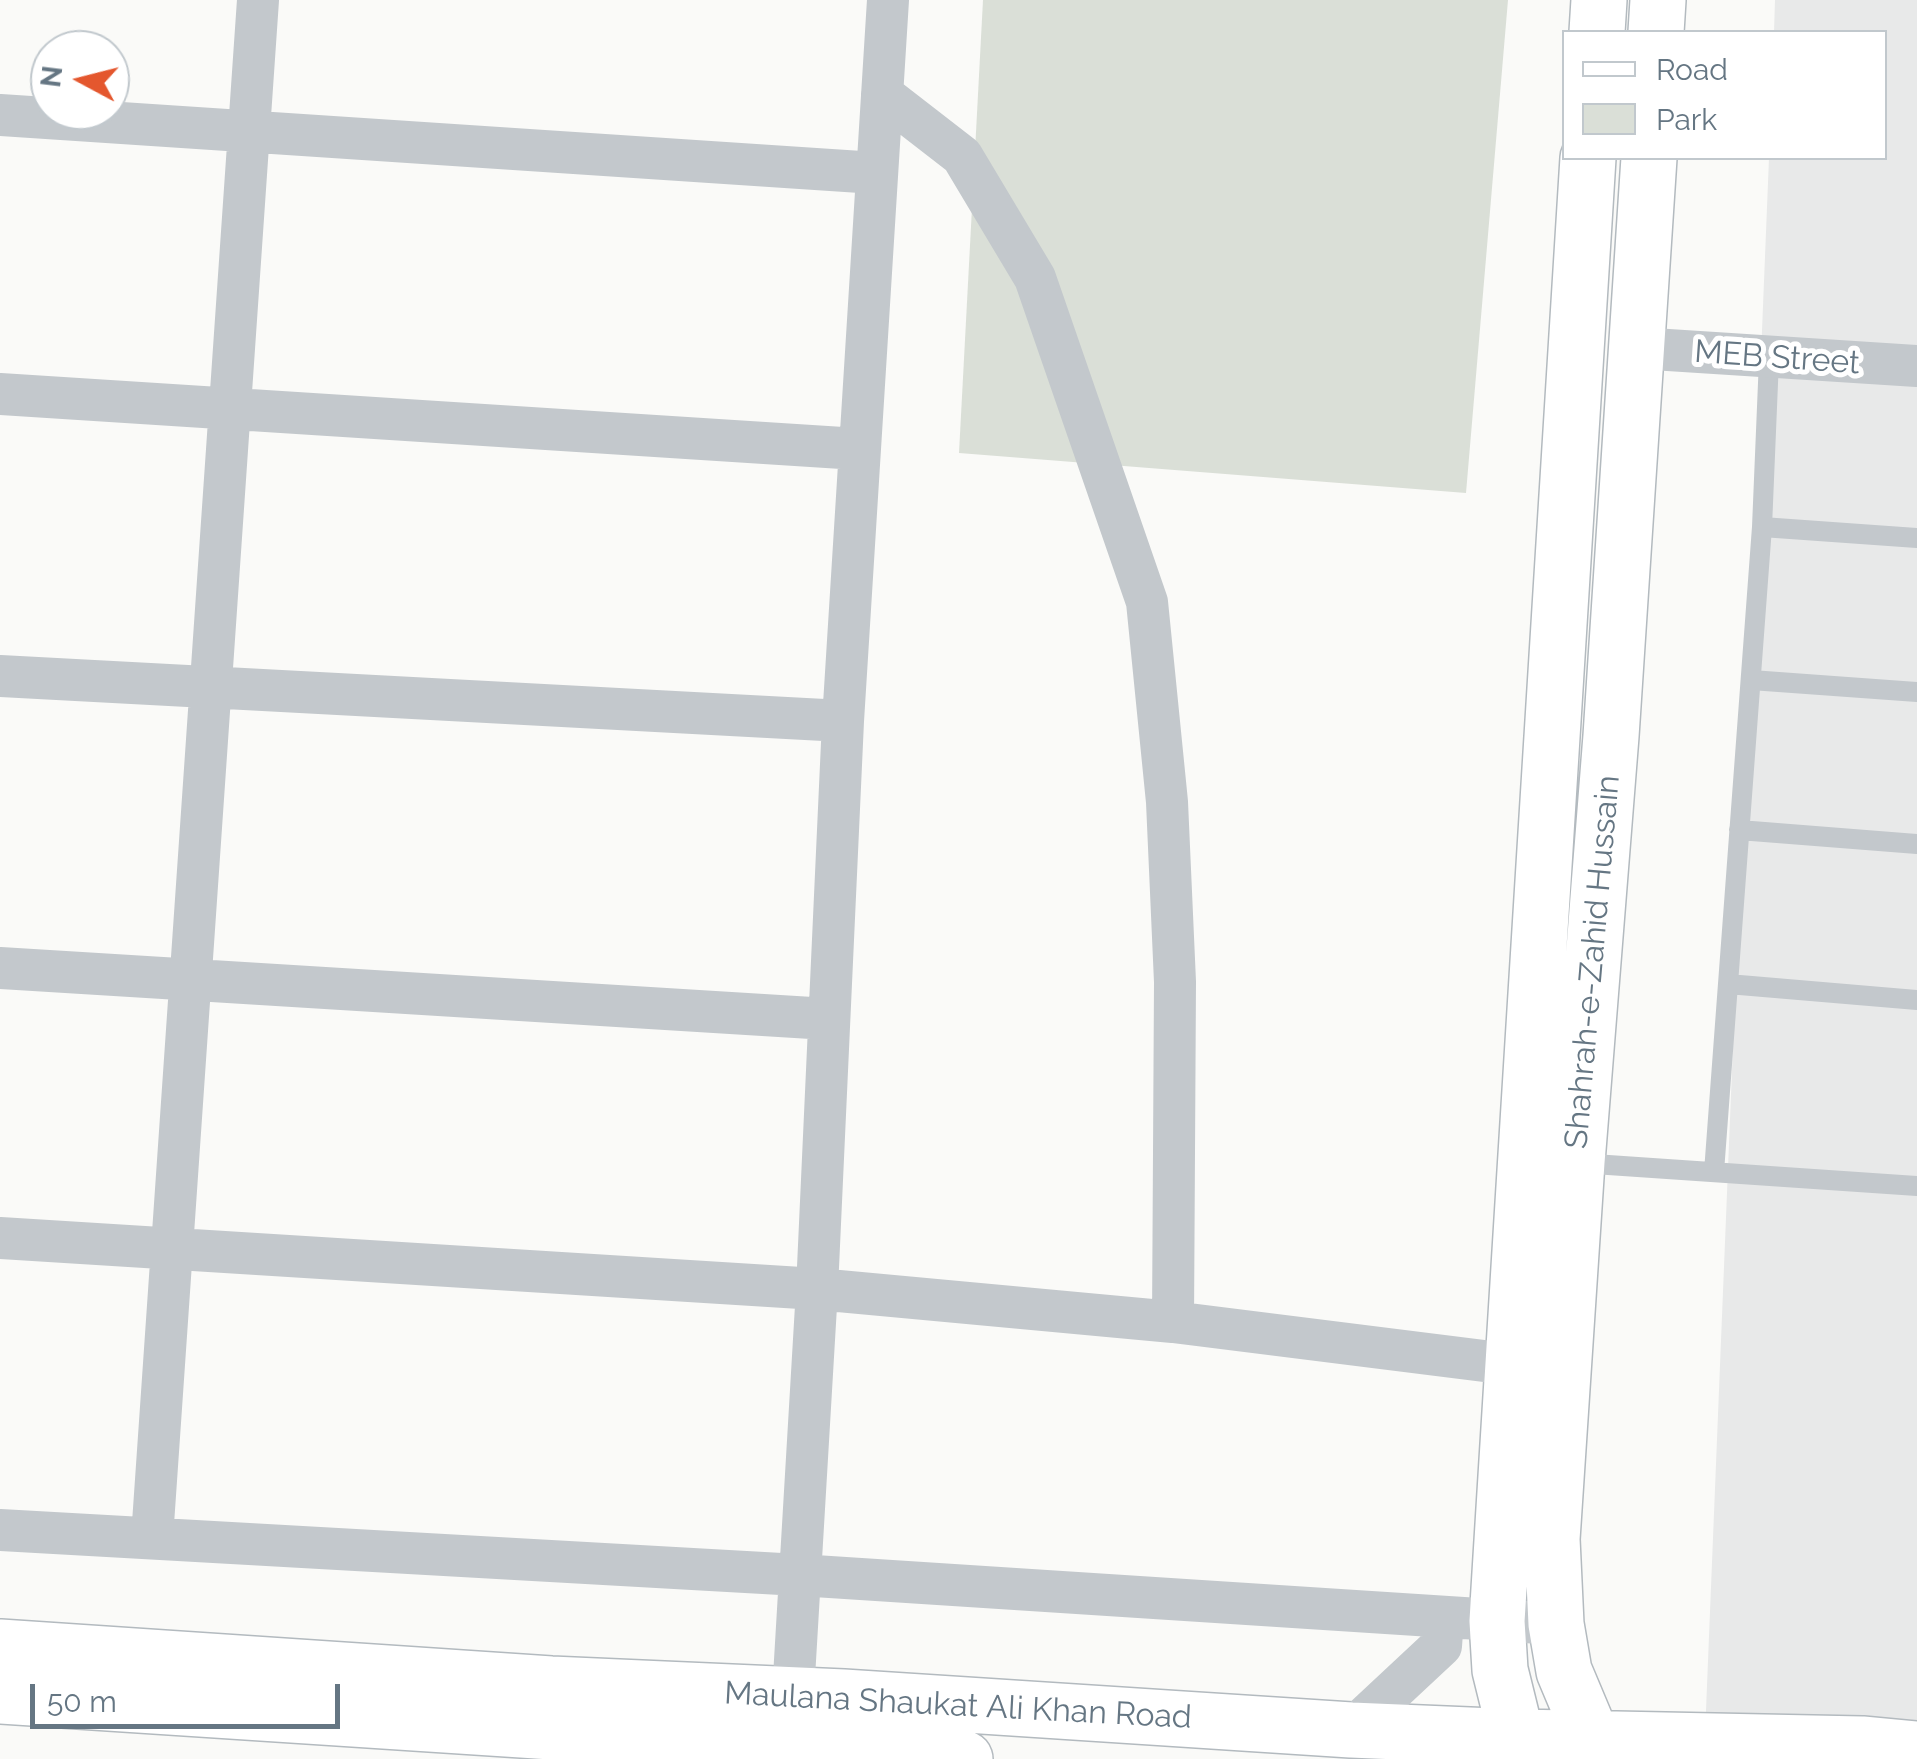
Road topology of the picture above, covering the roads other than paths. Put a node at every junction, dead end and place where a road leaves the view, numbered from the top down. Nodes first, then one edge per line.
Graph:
1 (258, 0) edge
2 (888, 0) edge
3 (1599, 0) edge
4 (1658, 0) edge
5 (1597, 30) edge
6 (1656, 30) edge
7 (882, 94) junction
8 (0, 115) edge
9 (249, 132) junction
10 (1588, 160) edge
11 (1648, 160) edge
12 (876, 174) junction
13 (1637, 348) junction
14 (1769, 359) junction
15 (1917, 366) edge
16 (0, 394) edge
17 (230, 409) junction
18 (858, 449) junction
19 (1762, 528) junction
20 (1917, 538) edge
21 (0, 676) edge
22 (1751, 680) junction
23 (211, 687) junction
24 (1917, 692) edge
25 (843, 721) junction
26 (1739, 830) junction
27 (1917, 844) edge
28 (0, 968) edge
29 (192, 980) junction
30 (1728, 984) junction
31 (1917, 1000) edge
32 (828, 1018) junction
33 (1577, 1162) junction
34 (1714, 1172) junction
35 (1917, 1186) edge
36 (0, 1238) edge
37 (174, 1249) junction
38 (817, 1289) junction
39 (1173, 1322) junction
40 (1516, 1364) junction
41 (0, 1530) edge
42 (152, 1538) junction
43 (799, 1575) junction
44 (1443, 1618) junction
45 (1497, 1621) junction
46 (1556, 1624) junction
47 (0, 1646) edge
48 (793, 1694) junction
49 (0, 1696) edge
50 (1351, 1730) junction
51 (1519, 1748) edge
52 (1598, 1749) edge
53 (1917, 1749) edge
54 (965, 1759) edge

1 - 9 street
2 - 7 street
3 - 5 main road
4 - 6 main road
7 - 12 street
7 - 39 street
8 - 9 street
9 - 12 street
9 - 17 street
10 - 40 main road, Shahrah-e-Zahid Hussain
11 - 13 main road, Shahrah-e-Zahid Hussain
12 - 18 street
13 - 14 street, MEB Street
13 - 33 main road, Shahrah-e-Zahid Hussain
14 - 15 street, MEB Street
14 - 19 lane
16 - 17 street
17 - 18 street
17 - 23 street
18 - 25 street
19 - 20 lane
19 - 22 lane
21 - 23 street
22 - 24 lane
22 - 26 lane
23 - 25 street
23 - 29 street
25 - 32 street
26 - 27 lane
26 - 30 lane
28 - 29 street
29 - 32 street
29 - 37 street
30 - 31 lane
30 - 34 lane
32 - 38 street
33 - 34 lane
33 - 46 main road, Shahrah-e-Zahid Hussain
34 - 35 lane
36 - 37 street
37 - 38 street
37 - 42 street
38 - 39 street
38 - 43 street
39 - 40 street
40 - 45 main road, Shahrah-e-Zahid Hussain
41 - 42 street
42 - 43 street
43 - 44 street
43 - 48 street
44 - 45 street
44 - 50 street
45 - 46 street
45 - 51 main road, Shahrah-e-Zahid Hussain
46 - 52 main road, Shahrah-e-Zahid Hussain
47 - 48 main road, Maulana Shaukat Ali Khan Road
48 - 50 main road, Maulana Shaukat Ali Khan Road
49 - 54 main road, Maulana Shaukat Ali Khan Road
50 - 51 main road, Maulana Shaukat Ali Khan Road
51 - 52 main road, Maulana Shaukat Ali Khan Road
52 - 53 main road, Maulana Shaukat Ali Khan Road

